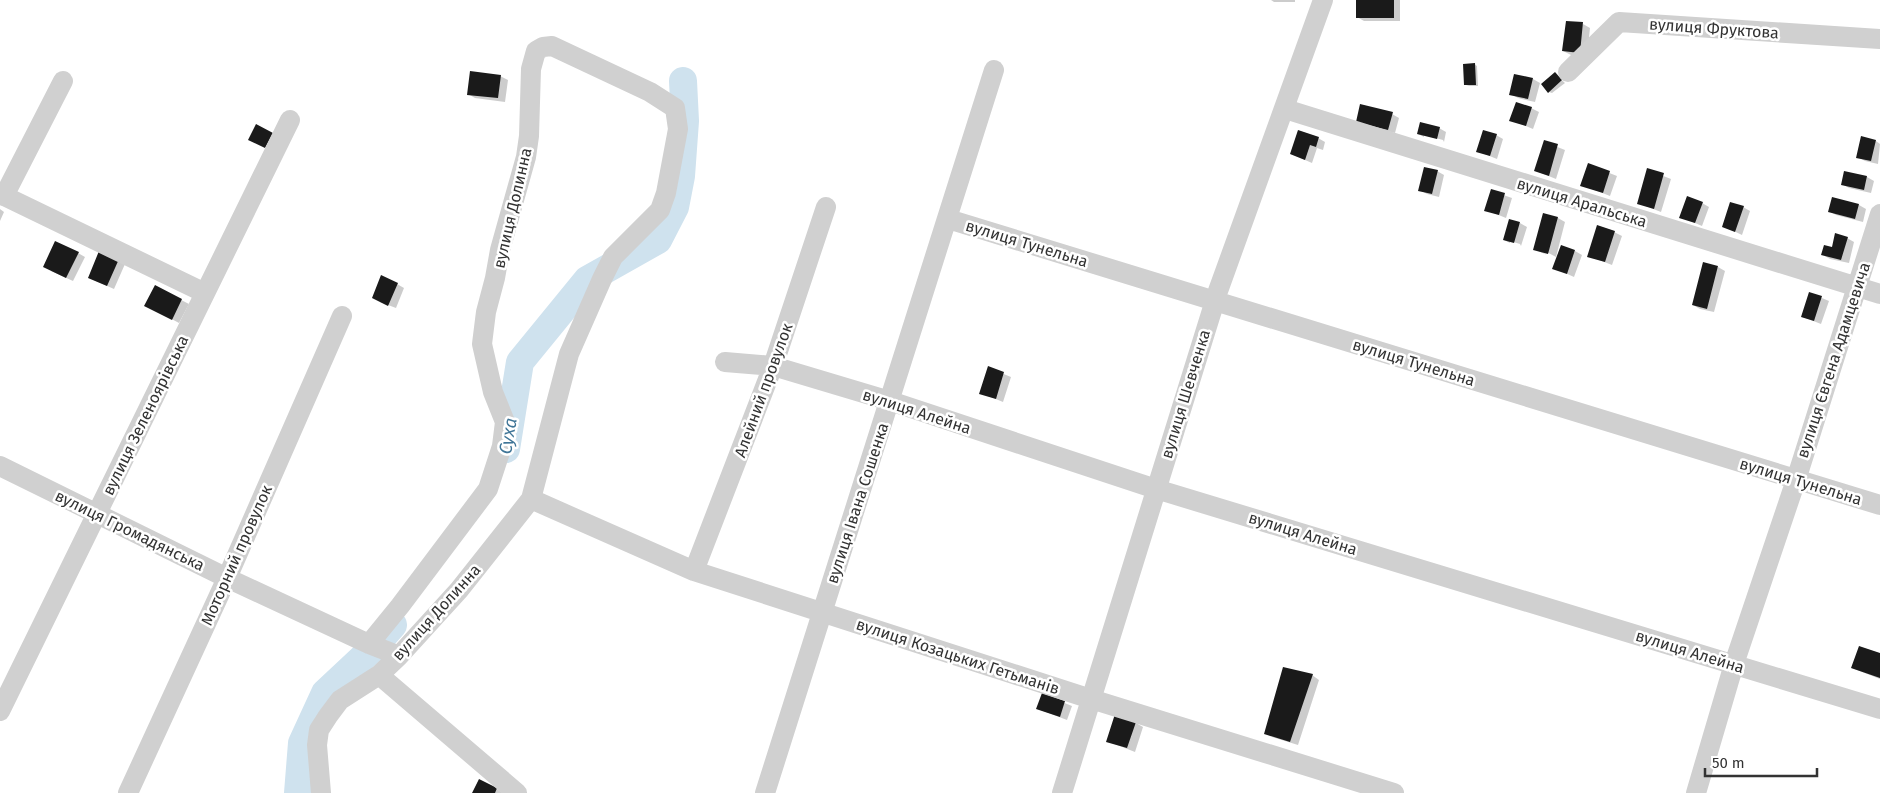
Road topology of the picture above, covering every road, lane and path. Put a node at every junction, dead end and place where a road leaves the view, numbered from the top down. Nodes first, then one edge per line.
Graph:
1 (1323, 0) edge
2 (1880, 39) edge
3 (994, 70) dead end
4 (1568, 72) dead end
5 (63, 81) dead end
6 (1285, 109) junction
7 (290, 120) dead end
8 (2, 195) edge
9 (826, 206) dead end
10 (1880, 214) edge
11 (948, 219) junction
12 (1856, 287) junction
13 (205, 293) junction
14 (1880, 294) edge
15 (1215, 300) junction
16 (342, 316) dead end
17 (725, 362) dead end
18 (773, 366) junction
19 (890, 401) junction
20 (0, 466) edge
21 (1796, 480) junction
22 (1156, 489) junction
23 (531, 499) junction
24 (1880, 505) edge
25 (96, 514) junction
26 (694, 571) junction
27 (227, 578) junction
28 (821, 612) junction
29 (368, 644) junction
30 (395, 655) junction
31 (1734, 664) junction
32 (378, 675) junction
33 (1091, 699) junction
34 (1880, 709) edge
35 (0, 711) edge
36 (128, 793) edge
37 (321, 793) edge
38 (517, 793) edge
39 (765, 793) edge
40 (1062, 793) edge
41 (1394, 793) edge
42 (1696, 793) edge

1 - 6 street, вулиця Шевченка
2 - 4 street, вулиця Фруктова
3 - 11 street, вулиця Івана Сошенка
5 - 8 street
6 - 12 street, вулиця Аральська
6 - 15 street, вулиця Шевченка
7 - 13 street, вулиця Зеленоярівська
8 - 13 street
9 - 18 street, Алейний провулок
10 - 12 street, вулиця Євгена Адамцевича
11 - 15 street, вулиця Тунельна
11 - 19 street, вулиця Івана Сошенка
12 - 14 street, вулиця Аральська
12 - 21 street, вулиця Євгена Адамцевича
13 - 25 street, вулиця Зеленоярівська
15 - 21 street, вулиця Тунельна
15 - 22 street, вулиця Шевченка
16 - 27 street, Моторний провулок
17 - 18 street, вулиця Алейна
18 - 19 street, вулиця Алейна
18 - 26 street, Алейний провулок
19 - 22 street, вулиця Алейна
19 - 28 street, вулиця Івана Сошенка
20 - 25 street, вулиця Громадянська
21 - 24 street, вулиця Тунельна
21 - 31 street, вулиця Євгена Адамцевича
22 - 31 street, вулиця Алейна
22 - 33 street, вулиця Шевченка
23 - 26 street, вулиця Козацьких Гетьманів
23 - 29 street, вулиця Долинна
23 - 30 street, вулиця Долинна
25 - 27 street, вулиця Громадянська
25 - 35 street, вулиця Зеленоярівська
26 - 28 street, вулиця Козацьких Гетьманів
27 - 29 street, вулиця Громадянська
27 - 36 street, Моторний провулок
28 - 33 street, вулиця Козацьких Гетьманів
28 - 39 street, вулиця Івана Сошенка
29 - 30 street, вулиця Громадянська
30 - 32 street, вулиця Долинна
31 - 34 street, вулиця Алейна
31 - 42 street, вулиця Євгена Адамцевича
32 - 37 street, вулиця Долинна
32 - 38 street
33 - 40 street, вулиця Шевченка
33 - 41 street, вулиця Козацьких Гетьманів

